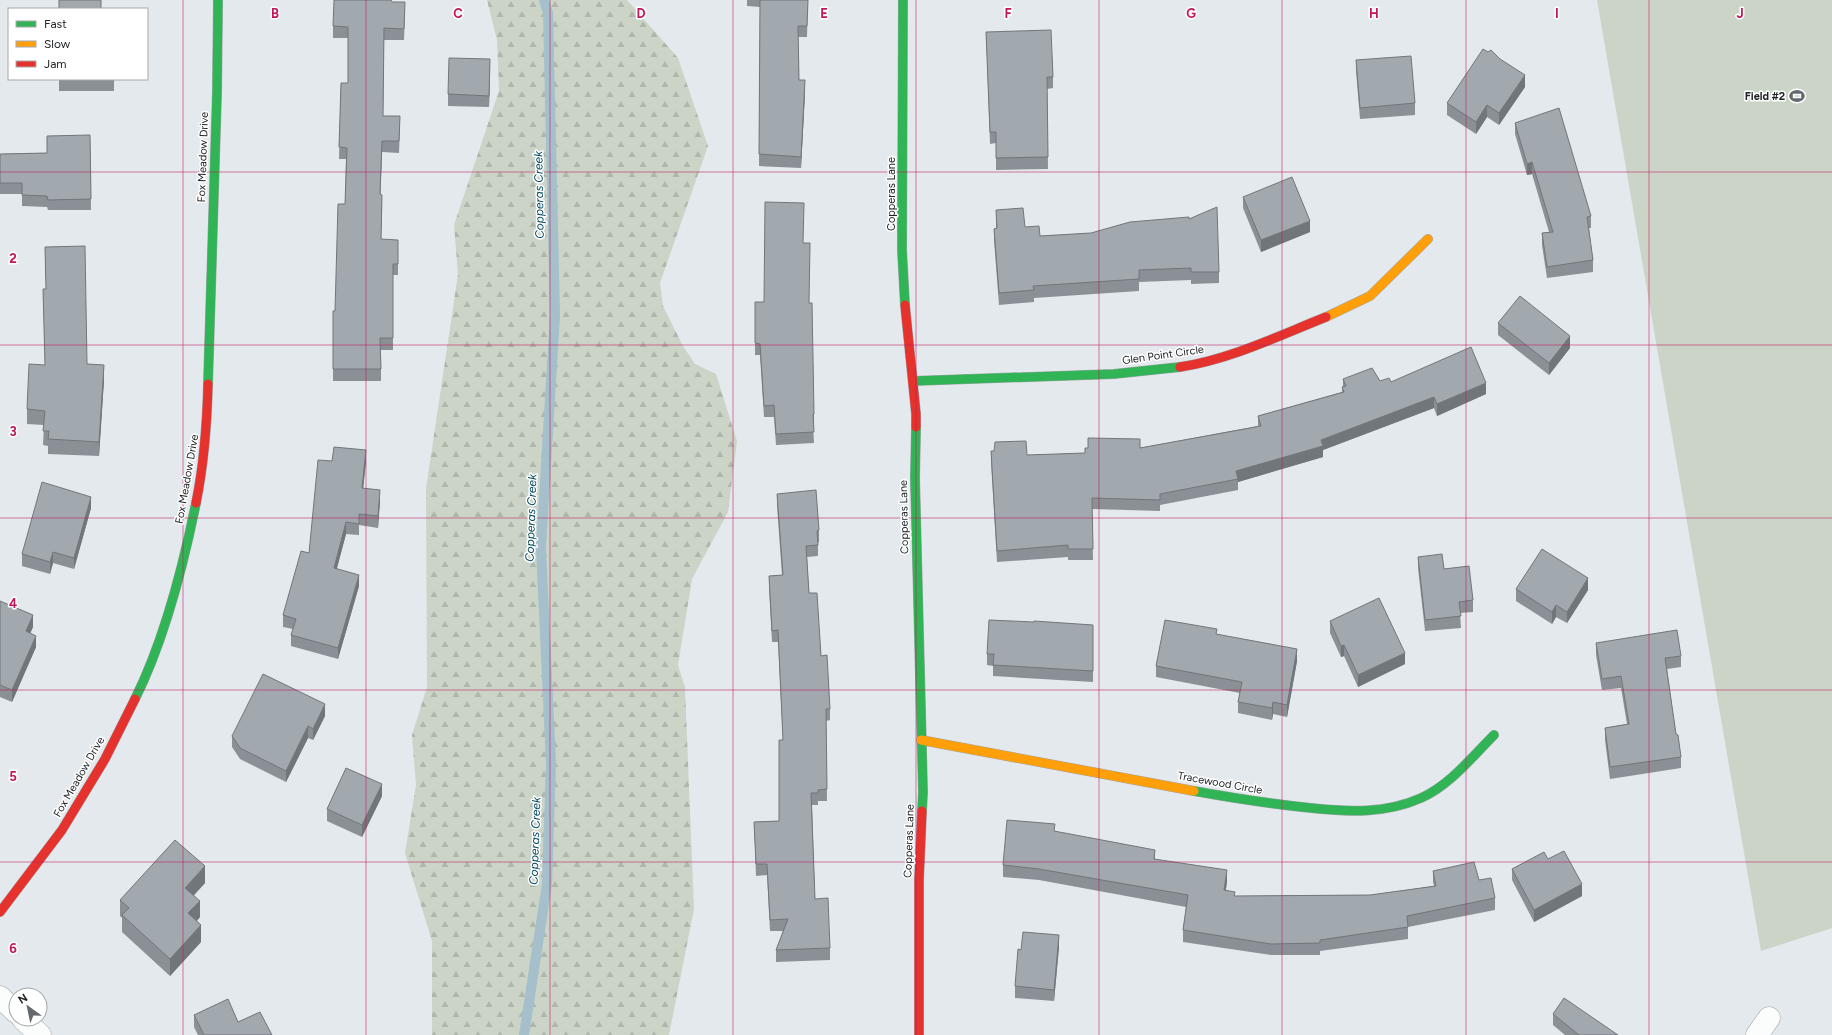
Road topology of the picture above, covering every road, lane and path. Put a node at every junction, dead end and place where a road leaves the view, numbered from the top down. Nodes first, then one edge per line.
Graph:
1 (218, 0) edge
2 (903, 0) edge
3 (1428, 239) dead end
4 (913, 381) junction
5 (1494, 735) dead end
6 (921, 740) junction
7 (0, 912) edge
8 (0, 998) edge
9 (8, 1005) edge
10 (32, 1027) edge
11 (40, 1035) edge
12 (919, 1035) edge

1 - 7 street, Fox Meadow Drive
2 - 4 street, Copperas Lane
3 - 4 street, Glen Point Circle
4 - 6 street, Copperas Lane
5 - 6 street, Tracewood Circle
6 - 12 street, Copperas Lane
8 - 9 street
10 - 11 street

